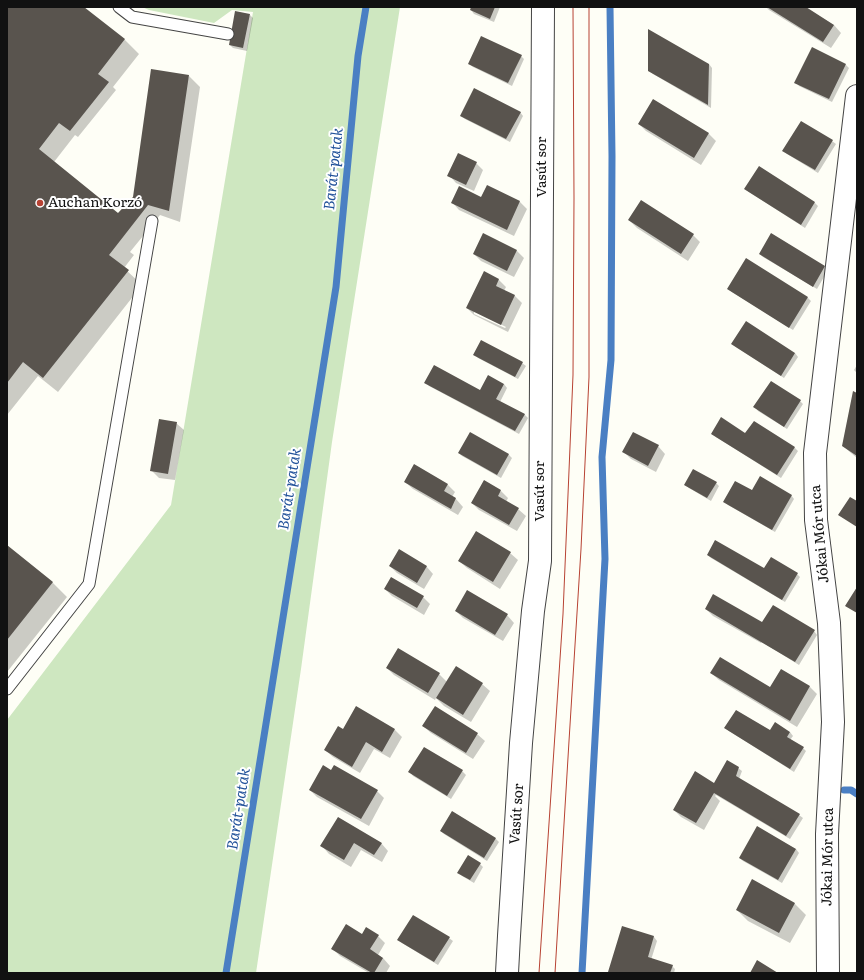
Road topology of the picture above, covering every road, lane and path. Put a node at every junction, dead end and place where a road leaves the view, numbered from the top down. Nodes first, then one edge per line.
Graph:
1 (119, 7) edge
2 (543, 7) edge
3 (228, 34) dead end
4 (857, 96) edge
5 (152, 221) dead end
6 (7, 689) edge
7 (507, 973) edge
8 (828, 973) edge

1 - 3 lane
2 - 7 street, Vasút sor
4 - 8 street, Jókai Mór utca
5 - 6 lane

